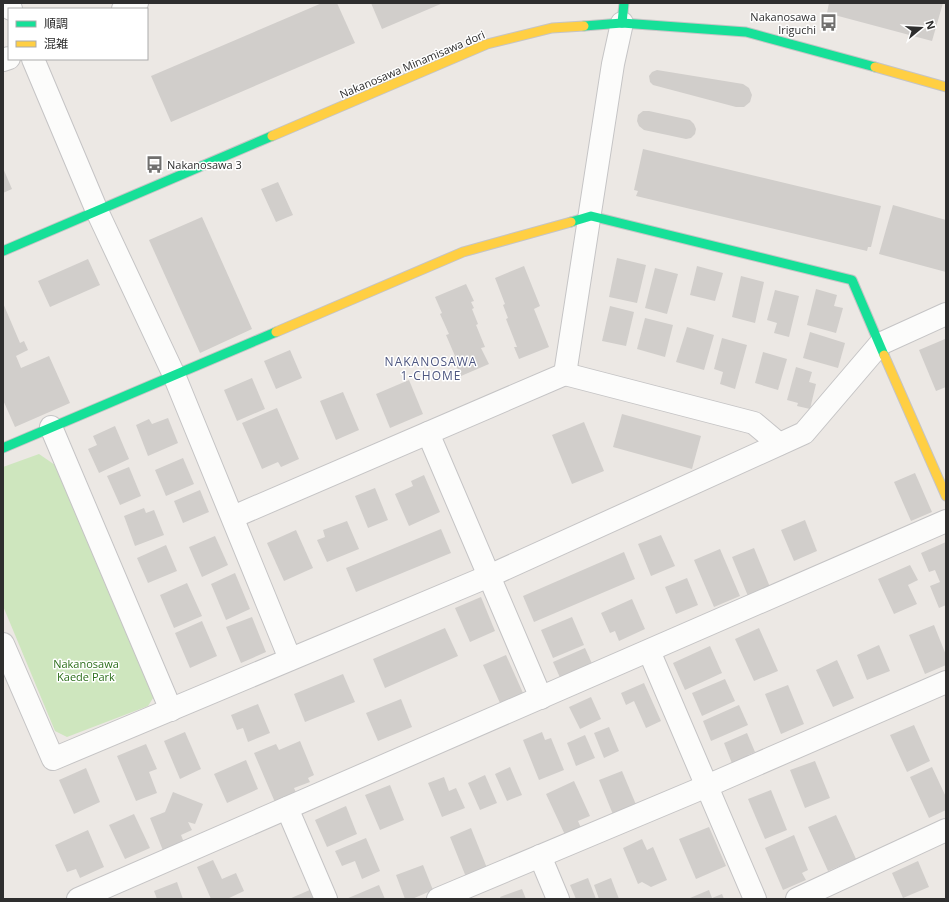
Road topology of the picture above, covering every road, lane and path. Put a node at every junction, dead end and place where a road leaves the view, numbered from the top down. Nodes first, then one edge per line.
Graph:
1 (137, 3) edge
2 (125, 8) edge
3 (623, 13) edge
4 (33, 60) edge
5 (946, 88) edge
6 (97, 211) junction
7 (590, 216) junction
8 (3, 251) edge
9 (946, 314) edge
10 (880, 344) junction
11 (565, 374) junction
12 (174, 375) junction
13 (51, 427) junction
14 (428, 433) junction
15 (779, 444) junction
16 (3, 448) edge
17 (946, 496) edge
18 (233, 517) junction
19 (946, 521) edge
20 (489, 576) junction
21 (3, 644) edge
22 (649, 651) junction
23 (290, 659) junction
24 (946, 682) edge
25 (541, 698) junction
26 (171, 710) junction
27 (707, 786) junction
28 (287, 808) junction
29 (946, 830) edge
30 (540, 856) junction
31 (78, 899) edge
32 (326, 899) edge
33 (438, 899) edge
34 (558, 899) edge
35 (755, 899) edge
36 (797, 899) edge

1 - 2 street
3 - 5 street, Nakanosawa Minamisawa dori
3 - 6 street, Nakanosawa Minamisawa dori
3 - 7 street
4 - 6 street
6 - 8 street, Nakanosawa Minamisawa dori
6 - 12 street
7 - 10 street
7 - 11 street
7 - 12 street
9 - 10 street
10 - 15 street
10 - 17 street
11 - 14 street
11 - 15 street
12 - 13 street
12 - 18 street
13 - 16 street
13 - 26 street
14 - 18 street
14 - 20 street
15 - 20 street
18 - 23 street
19 - 22 street
20 - 23 street
20 - 25 street
21 - 26 street
22 - 25 street
22 - 27 street
23 - 26 street
24 - 27 street
25 - 28 street
27 - 30 street
27 - 35 street
28 - 31 street
28 - 32 street
29 - 36 street
30 - 33 street
30 - 34 street

